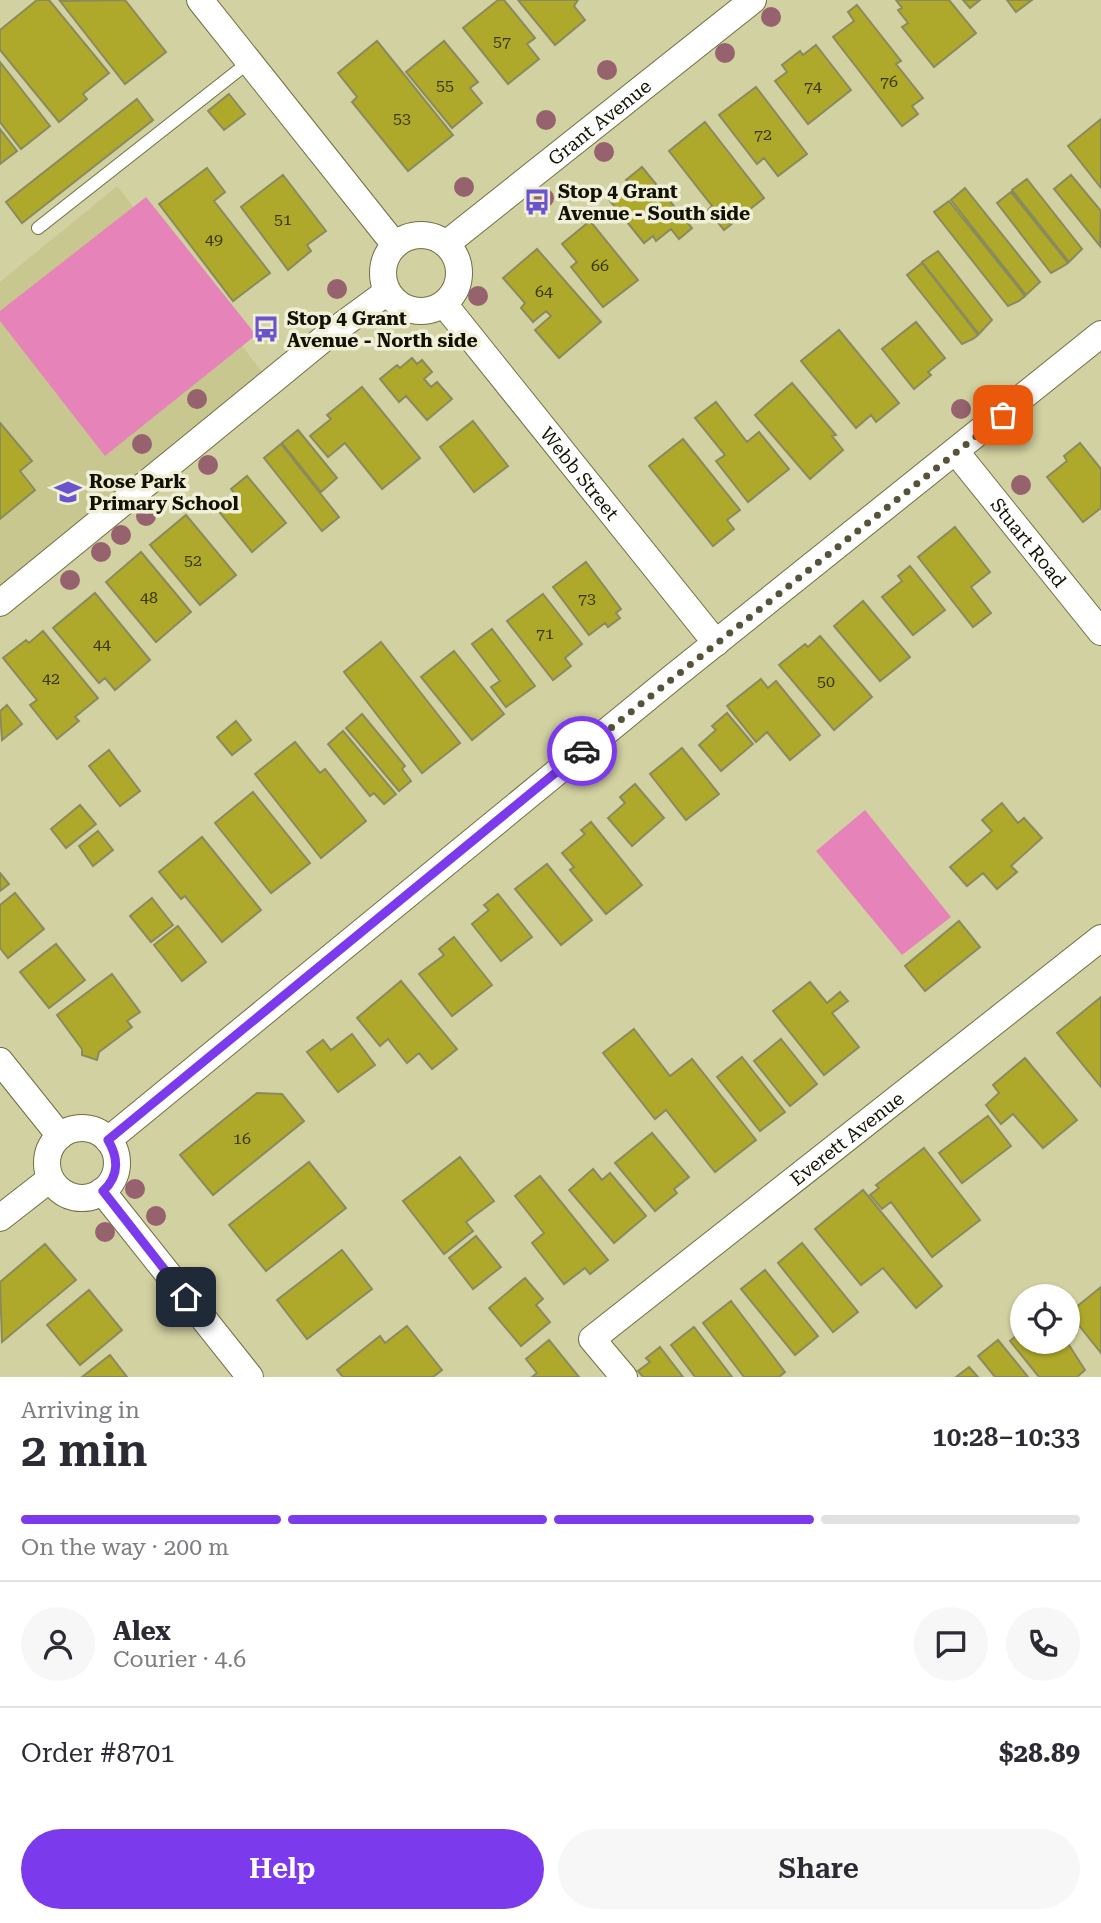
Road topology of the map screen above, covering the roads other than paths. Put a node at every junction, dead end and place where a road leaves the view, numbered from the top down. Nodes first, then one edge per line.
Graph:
1 (200, 0) edge
2 (753, 0) edge
3 (249, 62) junction
4 (38, 229) dead end
5 (446, 244) junction
6 (395, 245) junction
7 (387, 292) junction
8 (444, 304) junction
9 (1101, 334) edge
10 (956, 452) junction
11 (0, 603) edge
12 (1101, 632) edge
13 (716, 643) junction
14 (1101, 938) edge
15 (0, 1061) edge
16 (60, 1136) junction
17 (108, 1140) junction
18 (50, 1179) junction
19 (103, 1191) junction
20 (0, 1218) edge
21 (250, 1377) edge
22 (624, 1377) edge

1 - 3 street
2 - 5 street, Grant Avenue
3 - 4 lane
3 - 6 street
5 - 6 street
5 - 8 street
6 - 7 street
7 - 8 street
7 - 11 street
8 - 13 street, Webb Street
9 - 10 street
10 - 12 street, Stuart Road
10 - 13 street
13 - 17 street
14 - 22 street, Everett Avenue
15 - 16 street
16 - 17 street
16 - 18 street
17 - 19 street
18 - 19 street
18 - 20 street
19 - 21 street

